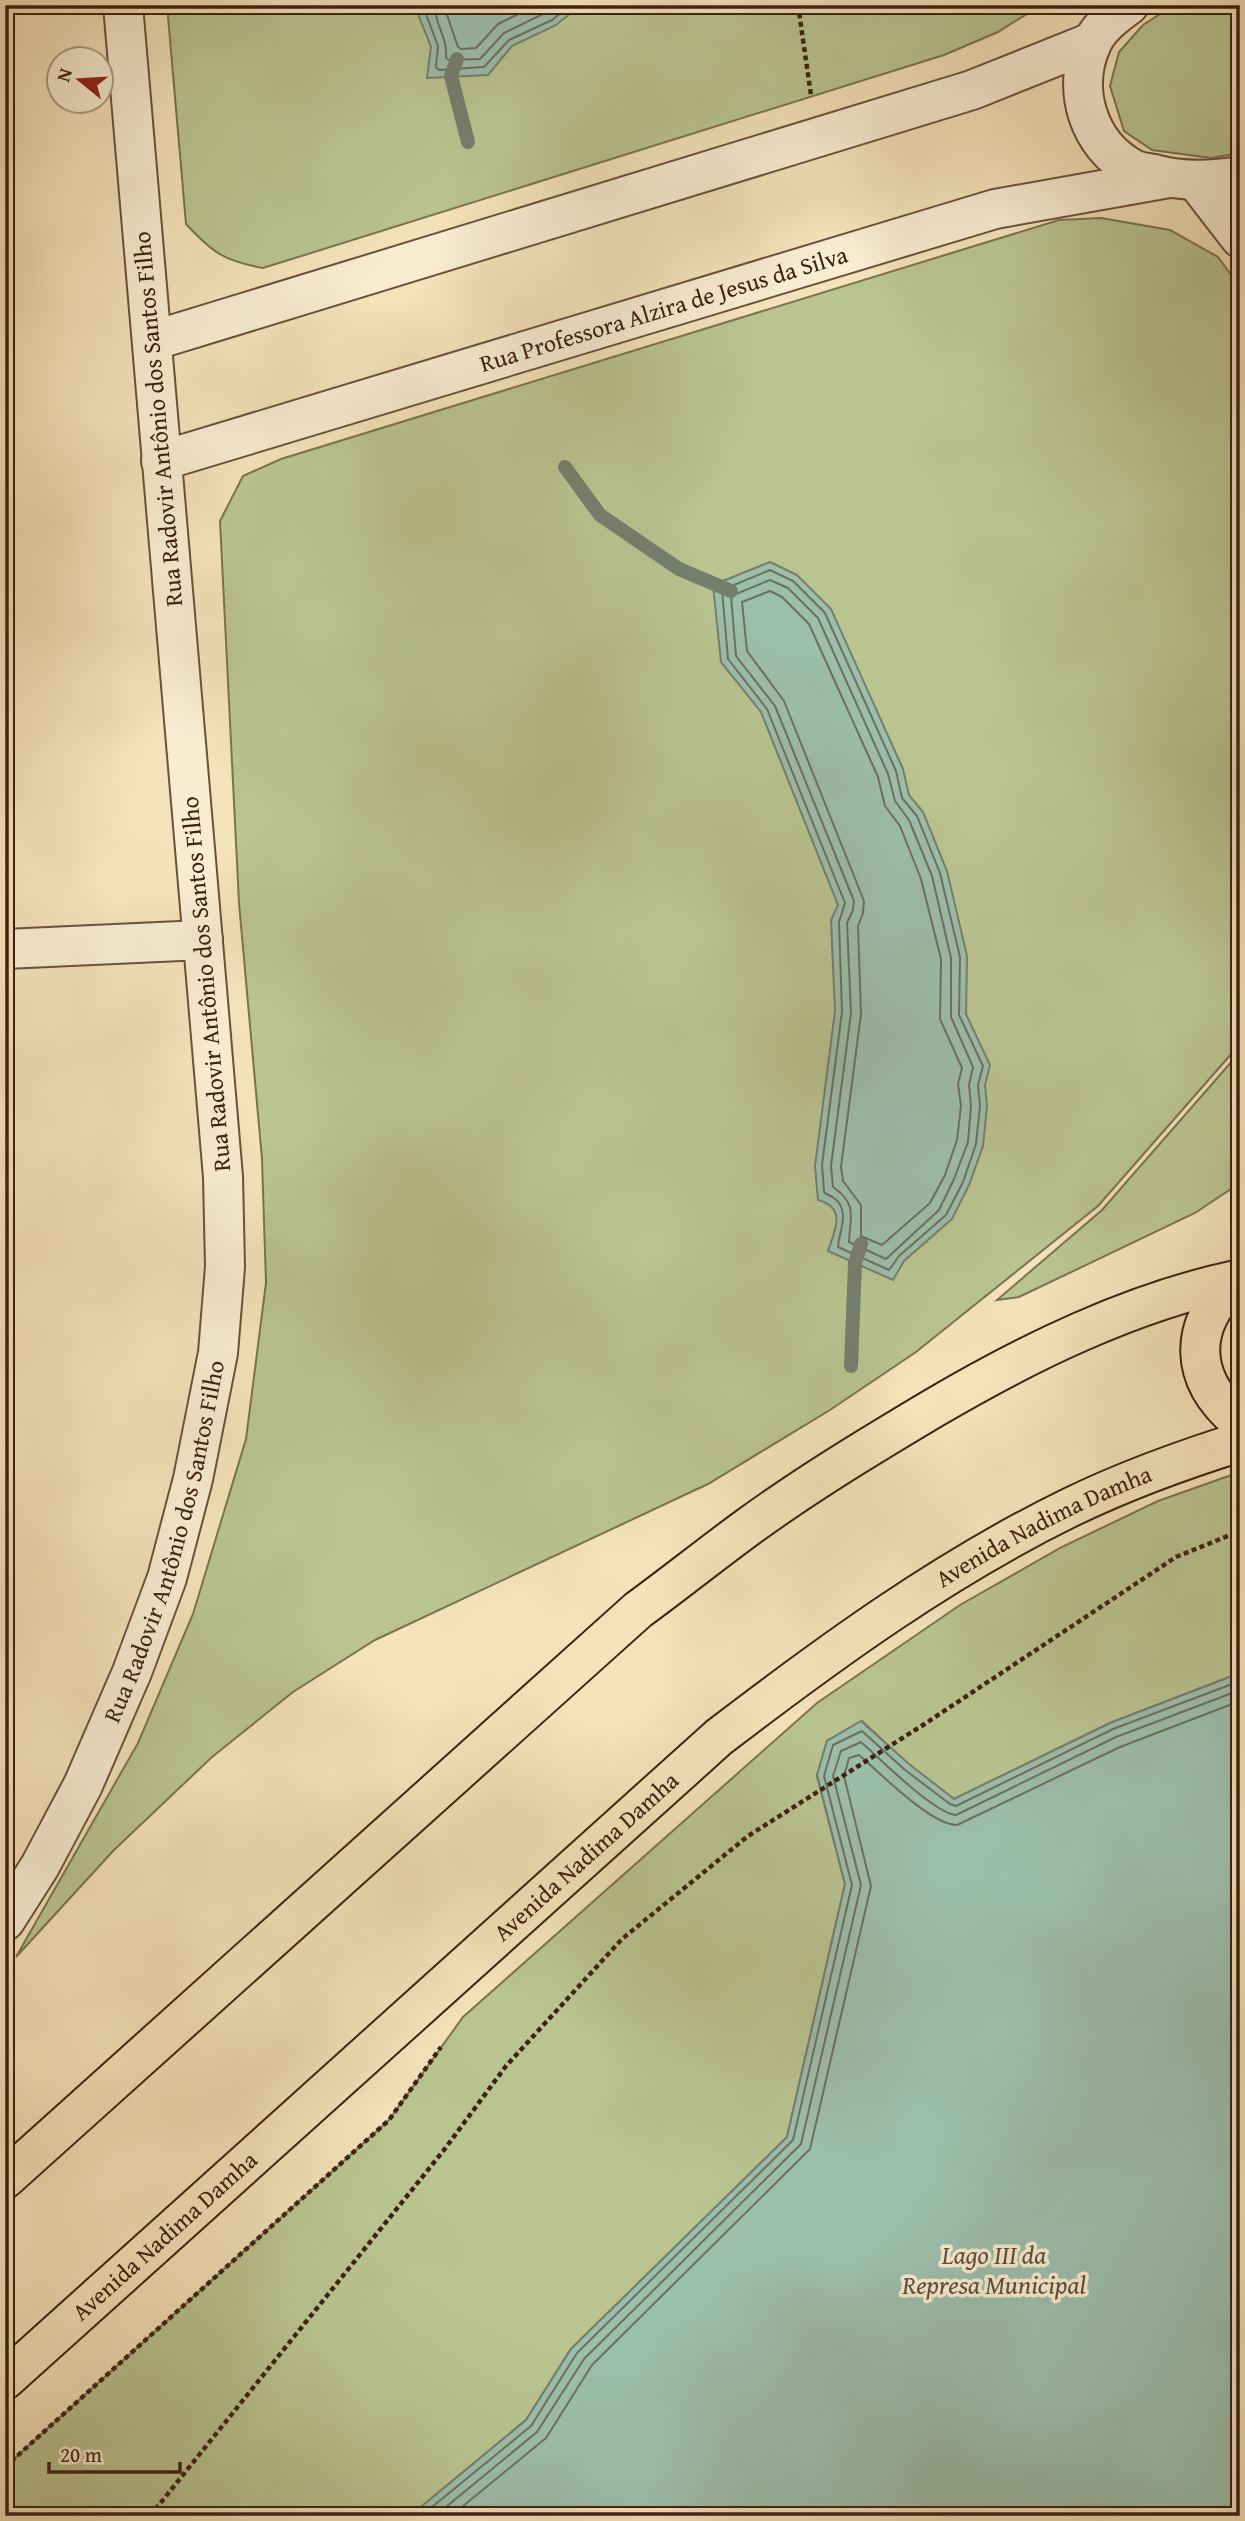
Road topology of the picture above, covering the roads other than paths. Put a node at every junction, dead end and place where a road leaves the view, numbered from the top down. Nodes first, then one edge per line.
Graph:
1 (123, 5) edge
2 (1129, 5) edge
3 (1092, 42) junction
4 (1240, 176) edge
5 (1183, 180) junction
6 (1240, 238) edge
7 (152, 341) junction
8 (161, 461) junction
9 (203, 940) junction
10 (5, 949) edge
11 (1239, 1278) edge
12 (1240, 1422) edge
13 (1240, 1441) edge
14 (5, 1921) edge
15 (5, 2179) edge
16 (5, 2380) edge

1 - 7 street, Rua Radovir Antônio dos Santos Filho
2 - 3 street
3 - 5 street
3 - 7 street
4 - 5 street, Rua Professora Alzira de Jesus da Silva
5 - 6 street
5 - 8 street, Rua Professora Alzira de Jesus da Silva
7 - 8 street, Rua Radovir Antônio dos Santos Filho
8 - 9 street, Rua Radovir Antônio dos Santos Filho
9 - 10 street
9 - 14 street, Rua Radovir Antônio dos Santos Filho
11 - 12 main road
11 - 15 main road
13 - 16 main road, Avenida Nadima Damha

